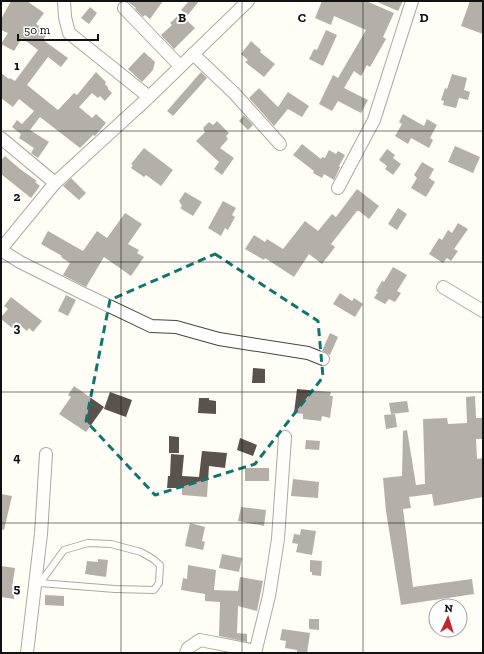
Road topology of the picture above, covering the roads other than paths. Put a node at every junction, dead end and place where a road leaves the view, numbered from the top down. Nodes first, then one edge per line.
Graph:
1 (64, 1) edge
2 (248, 1) edge
3 (412, 1) edge
4 (124, 8) dead end
5 (193, 54) junction
6 (180, 66) junction
7 (149, 97) junction
8 (1, 138) edge
9 (280, 144) dead end
10 (55, 183) junction
11 (338, 188) dead end
12 (1, 250) edge
13 (444, 287) dead end
14 (483, 310) edge
15 (323, 359) dead end
16 (285, 437) dead end
17 (46, 454) dead end
18 (37, 583) junction
19 (256, 652) edge
20 (27, 653) edge
21 (186, 653) edge

1 - 7 street
2 - 5 street
3 - 11 street
4 - 6 street
5 - 6 street
5 - 9 street
6 - 7 street
7 - 10 street
8 - 10 street
10 - 12 street
12 - 15 street
13 - 14 street
16 - 19 street
17 - 18 street
18 - 18 lane
18 - 20 street
19 - 21 street

